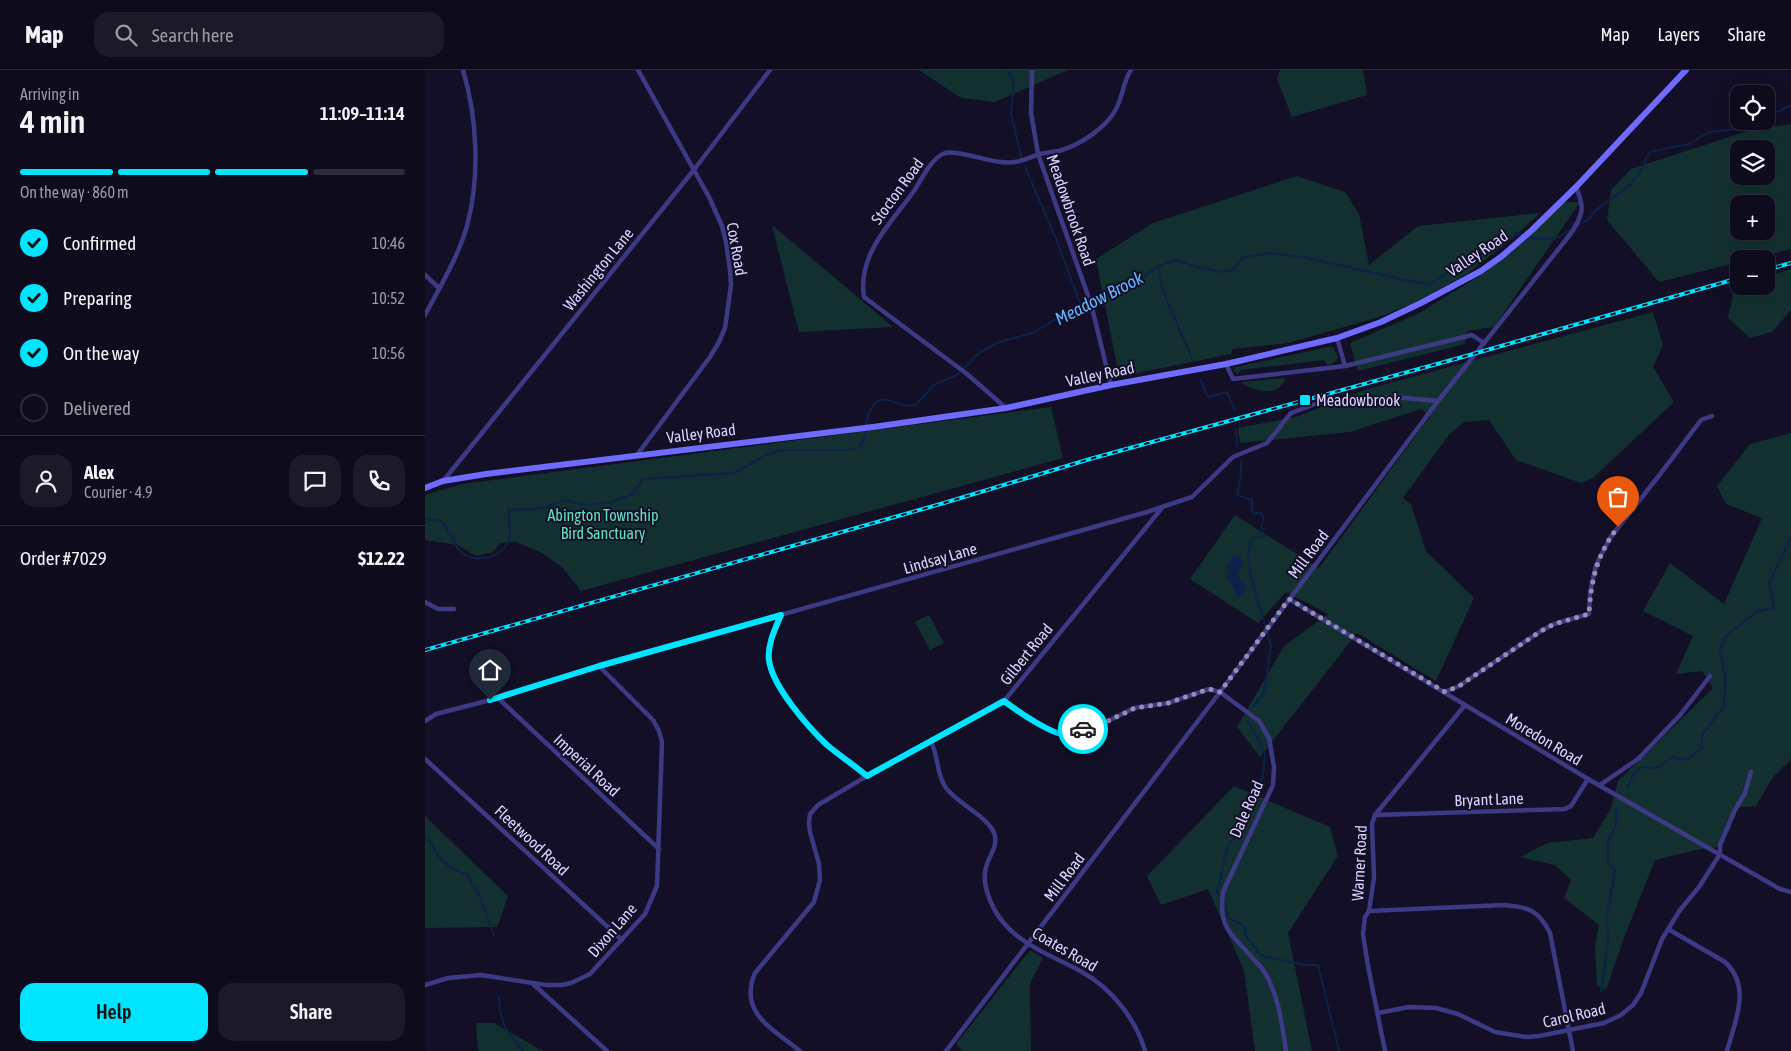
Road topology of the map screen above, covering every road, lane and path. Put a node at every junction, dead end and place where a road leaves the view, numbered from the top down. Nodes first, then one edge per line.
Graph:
1 (463, 70) edge
2 (638, 70) edge
3 (770, 70) edge
4 (1032, 70) edge
5 (1131, 70) edge
6 (1687, 70) edge
7 (1038, 154) junction
8 (693, 170) junction
9 (1577, 187) junction
10 (425, 275) edge
11 (439, 288) junction
12 (425, 315) edge
13 (1337, 338) junction
14 (1484, 343) junction
15 (1226, 364) junction
16 (1345, 366) junction
17 (1111, 385) junction
18 (1438, 401) junction
19 (1006, 408) junction
20 (1712, 416) dead end
21 (637, 455) junction
22 (443, 481) junction
23 (425, 488) edge
24 (1161, 508) junction
25 (1289, 599) junction
26 (425, 602) edge
27 (454, 609) dead end
28 (781, 615) junction
29 (599, 666) junction
30 (1709, 676) dead end
31 (1220, 692) junction
32 (1445, 692) junction
33 (498, 698) junction
34 (1004, 701) junction
35 (1465, 705) junction
36 (425, 721) edge
37 (931, 742) junction
38 (425, 759) edge
39 (1751, 772) dead end
40 (867, 776) junction
41 (1588, 779) junction
42 (1600, 785) junction
43 (1375, 815) junction
44 (659, 849) junction
45 (1719, 854) junction
46 (1791, 892) edge
47 (1369, 911) junction
48 (1668, 929) junction
49 (622, 940) junction
50 (1028, 944) junction
51 (531, 982) junction
52 (425, 985) edge
53 (1378, 1013) junction
54 (1569, 1030) junction
55 (607, 1051) edge
56 (800, 1051) edge
57 (946, 1051) edge
58 (1145, 1051) edge
59 (1286, 1051) edge
60 (1385, 1051) edge
61 (1573, 1051) edge
62 (1727, 1051) edge

1 - 11 street
2 - 8 street, Cox Road
3 - 8 street, Washington Lane
4 - 7 street, Meadowbrook Road
5 - 7 street, Stocton Road
6 - 9 main road, Valley Road
7 - 17 street, Meadowbrook Road
7 - 19 street, Stocton Road
8 - 21 street, Cox Road
8 - 22 street, Washington Lane
9 - 13 main road, Valley Road
9 - 14 street, Mill Road
10 - 11 street
11 - 12 street
13 - 15 main road, Valley Road
13 - 16 street
14 - 16 street
14 - 18 street, Mill Road
15 - 16 street
15 - 17 main road, Valley Road
17 - 19 main road, Valley Road
18 - 24 street, Lindsay Lane
18 - 25 street, Mill Road
19 - 21 main road, Valley Road
20 - 32 street
21 - 22 main road, Valley Road
22 - 23 main road, Valley Road
24 - 28 street, Lindsay Lane
24 - 34 street, Gilbert Road
25 - 31 street, Mill Road
25 - 32 street, Moredon Road
26 - 27 street
28 - 29 street, Lindsay Lane
28 - 40 street
29 - 33 street, Lindsay Lane
29 - 44 street, Dixon Lane
30 - 42 street
31 - 34 street
31 - 50 street, Mill Road
31 - 59 street, Dale Road
32 - 35 street, Moredon Road
33 - 36 street, Lindsay Lane
33 - 44 street, Imperial Road
34 - 37 street, Gilbert Road
35 - 41 street, Moredon Road
35 - 43 street, Warner Road
37 - 40 street, Gilbert Road
37 - 50 street, Coates Road
38 - 49 street, Fleetwood Road
39 - 45 street, Carol Road
40 - 56 street, Gilbert Road
41 - 42 street, Moredon Road
41 - 43 street, Bryant Lane
42 - 45 street, Moredon Road
43 - 47 street, Warner Road
44 - 49 street, Dixon Lane
45 - 46 street, Moredon Road
45 - 48 street, Carol Road
47 - 53 street, Warner Road
47 - 54 street
48 - 54 street, Carol Road
48 - 62 street
49 - 51 street, Dixon Lane
50 - 57 street, Mill Road
50 - 58 street, Coates Road
51 - 52 street, Dixon Lane
51 - 55 street
53 - 54 street, Carol Road
53 - 60 street, Warner Road
54 - 61 street

